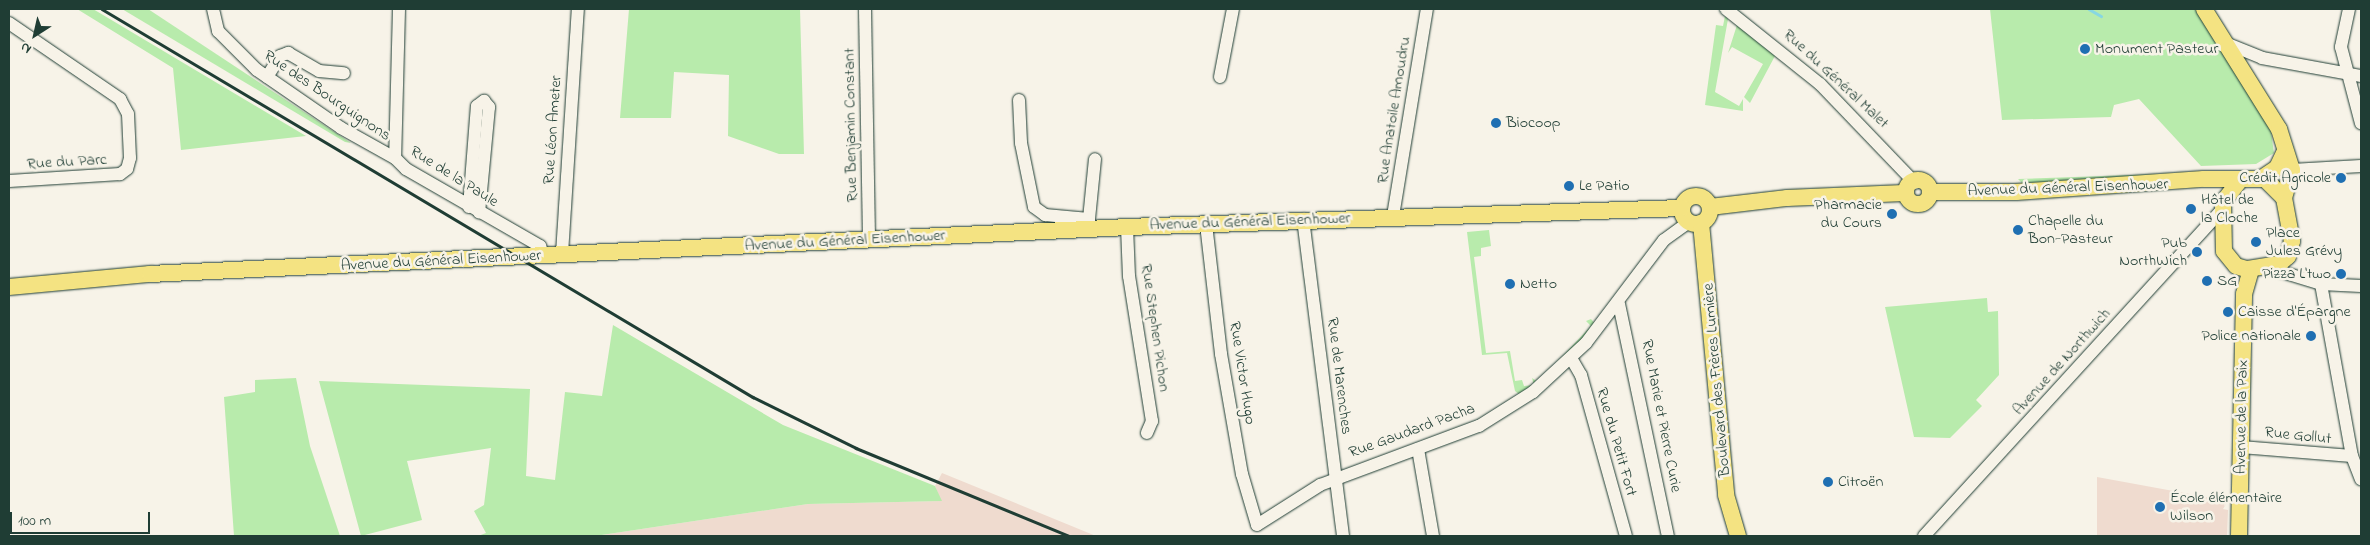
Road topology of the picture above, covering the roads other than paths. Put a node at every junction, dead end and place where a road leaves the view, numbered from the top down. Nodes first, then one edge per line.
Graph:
1 (213, 9) edge
2 (398, 9) edge
3 (578, 9) edge
4 (865, 9) edge
5 (1233, 9) edge
6 (1427, 9) edge
7 (1726, 9) edge
8 (2204, 9) edge
9 (2349, 9) edge
10 (9, 23) edge
11 (2228, 44) junction
12 (2262, 58) junction
13 (2245, 70) junction
14 (344, 73) dead end
15 (2348, 73) junction
16 (2361, 76) edge
17 (267, 77) junction
18 (1220, 77) dead end
19 (1019, 100) dead end
20 (2361, 123) edge
21 (2285, 151) junction
22 (395, 158) junction
23 (1095, 159) dead end
24 (2361, 166) edge
25 (2292, 170) junction
26 (2262, 178) junction
27 (2204, 179) junction
28 (2241, 179) junction
29 (9, 181) edge
30 (1910, 188) junction
31 (2284, 198) junction
32 (2223, 205) junction
33 (1710, 207) junction
34 (474, 210) junction
35 (1393, 216) junction
36 (1690, 218) junction
37 (1303, 219) junction
38 (1089, 224) junction
39 (1206, 224) junction
40 (1127, 227) junction
41 (869, 240) junction
42 (562, 254) junction
43 (543, 256) junction
44 (2287, 259) junction
45 (2269, 268) junction
46 (2251, 269) junction
47 (2297, 277) junction
48 (2321, 284) junction
49 (2361, 286) edge
50 (9, 287) edge
51 (1619, 304) junction
52 (1571, 358) junction
53 (1148, 433) dead end
54 (2241, 447) junction
55 (1418, 449) junction
56 (2352, 456) junction
57 (1336, 478) junction
58 (2361, 479) edge
59 (1257, 526) joint
60 (1343, 536) edge
61 (1433, 536) edge
62 (1626, 536) edge
63 (1668, 536) edge
64 (1738, 536) edge
65 (1924, 536) edge
66 (2239, 536) edge

1 - 17 street, Rue des Bourguignons
2 - 22 street, Rue de la Paule
3 - 42 street, Rue Léon Ameter
4 - 41 street, Rue Benjamin Constant
5 - 18 street
6 - 35 street, Rue Anatoile Amoudru
7 - 30 street, Rue du Général Malet
8 - 11 main road
9 - 15 street
10 - 29 street, Rue du Parc
11 - 12 street
11 - 13 main road
12 - 13 street
12 - 15 street
13 - 21 main road
14 - 17 street
15 - 16 street
15 - 20 street
17 - 22 street, Rue des Bourguignons
19 - 38 street
21 - 25 main road
21 - 26 main road
22 - 34 street, Rue de la Paule
23 - 38 street
24 - 25 street
25 - 31 main road
26 - 28 main road
26 - 31 main road
27 - 28 main road, Avenue du Général Eisenhower
27 - 30 main road, Avenue du Général Eisenhower
27 - 32 main road
28 - 32 main road
30 - 33 main road, Avenue du Général Eisenhower
31 - 44 main road
32 - 46 main road
32 - 65 street, Avenue de Northwich
33 - 36 main road
33 - 36 main road, Avenue du Général Eisenhower
34 - 34 street
34 - 43 street, Rue de la Paule
35 - 36 main road, Avenue du Général Eisenhower
35 - 37 main road, Avenue du Général Eisenhower
36 - 51 street, Rue Gaudard Pacha
36 - 64 main road, Boulevard des Frères Lumière
37 - 39 main road, Avenue du Général Eisenhower
37 - 57 street, Rue de Marenches
38 - 40 main road, Avenue du Général Eisenhower
38 - 41 main road, Avenue du Général Eisenhower
39 - 40 main road, Avenue du Général Eisenhower
39 - 59 street, Rue Victor Hugo
40 - 53 street, Rue Stephen Pichon
41 - 42 main road, Avenue du Général Eisenhower
42 - 43 main road, Avenue du Général Eisenhower
43 - 50 main road, Avenue du Général Eisenhower
44 - 45 main road
44 - 47 street
45 - 46 main road
45 - 47 street
46 - 54 main road, Avenue de la Paix
47 - 48 street
48 - 49 street
48 - 56 street
51 - 52 street, Rue Gaudard Pacha
51 - 63 street, Rue Marie et Pierre Curie
52 - 55 street, Rue Gaudard Pacha
52 - 62 street, Rue du Petit Fort
54 - 56 street, Rue Gollut
54 - 66 main road, Avenue de la Paix
55 - 57 street, Rue Gaudard Pacha
55 - 61 street
56 - 58 street
57 - 59 street, Rue Gaudard Pacha
57 - 60 street, Rue de Marenches

